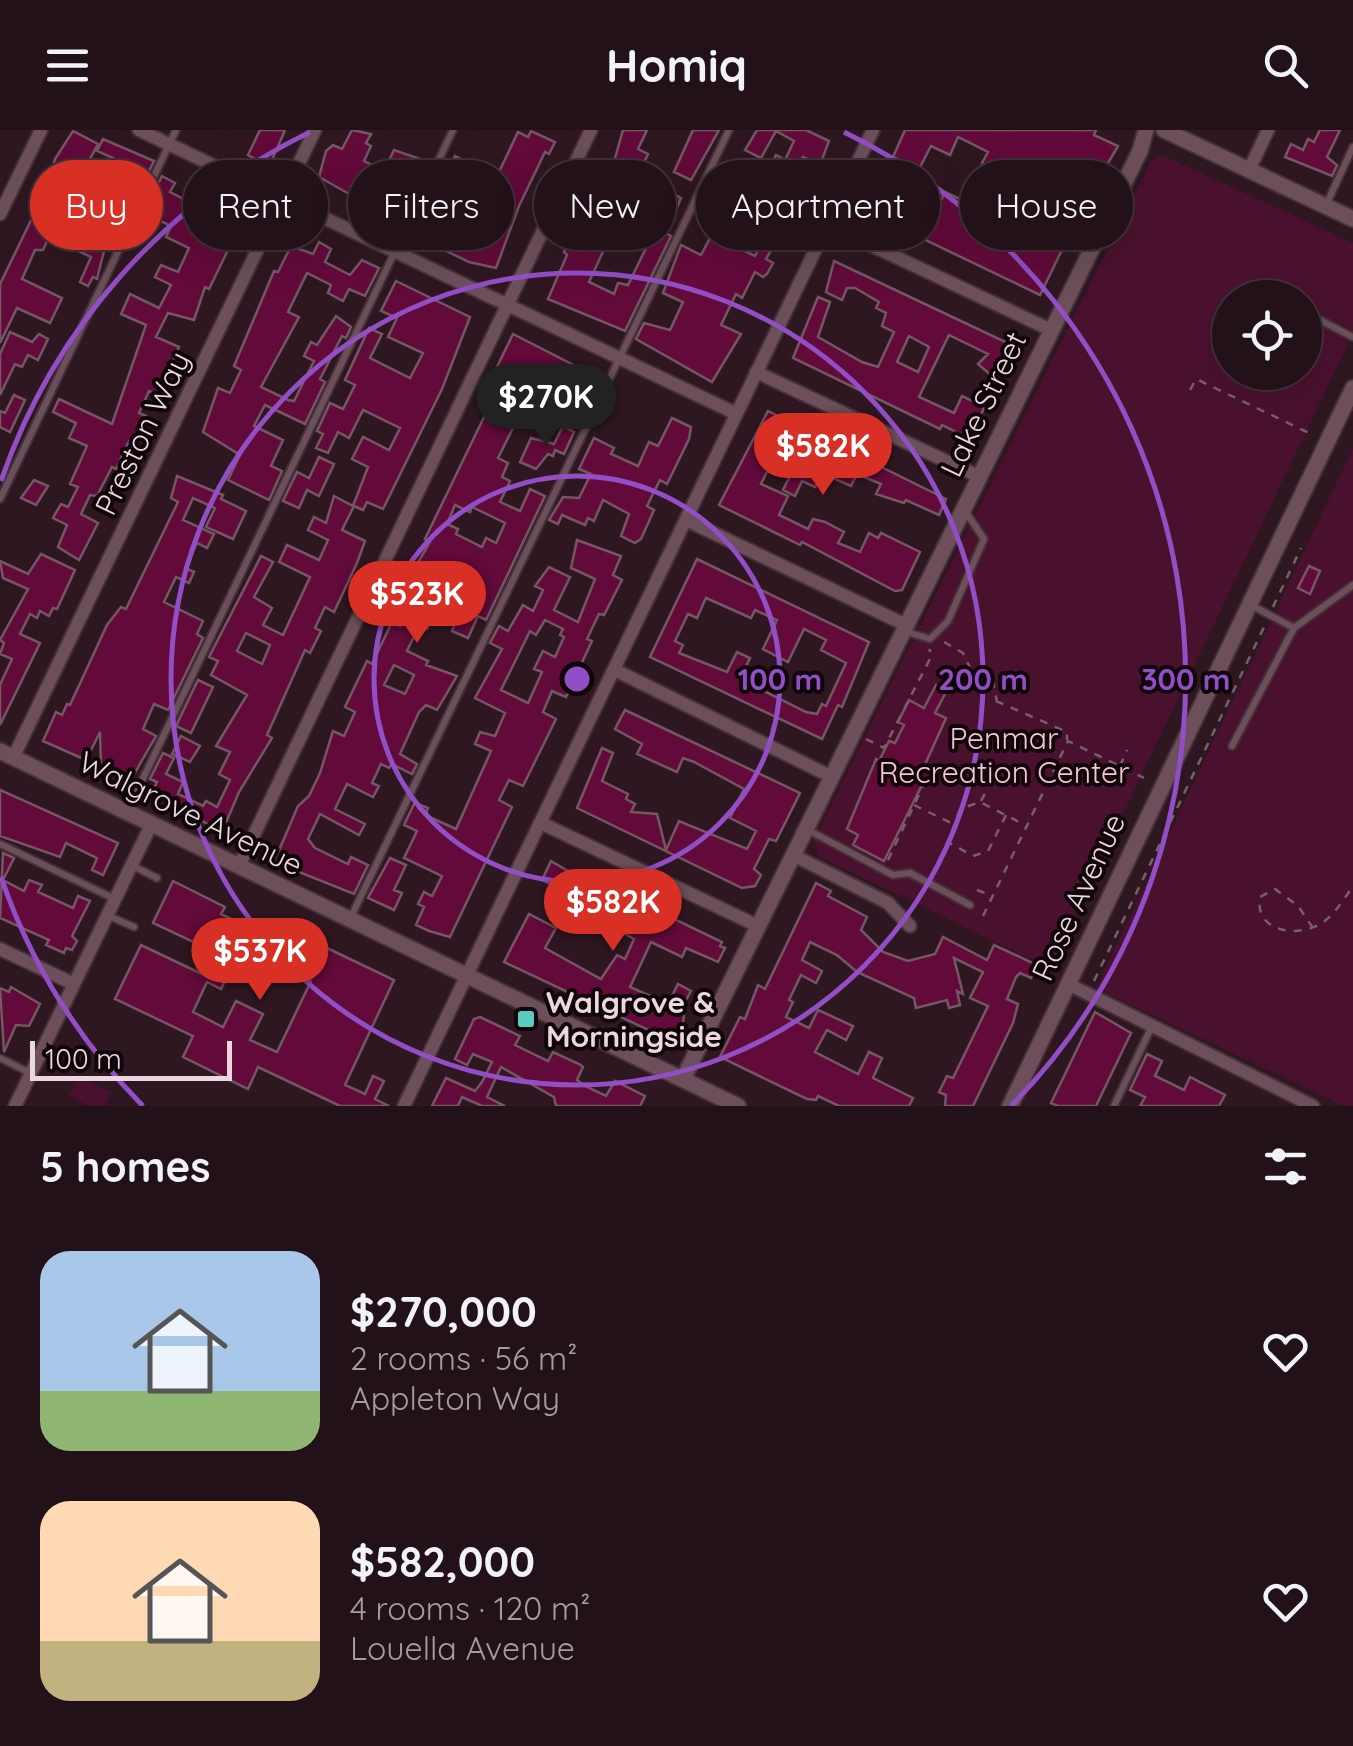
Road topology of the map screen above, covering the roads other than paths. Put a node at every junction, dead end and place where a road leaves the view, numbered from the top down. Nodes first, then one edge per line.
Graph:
1 (41, 130) edge
2 (139, 130) edge
3 (176, 130) edge
4 (315, 130) edge
5 (453, 130) edge
6 (591, 130) edge
7 (729, 130) edge
8 (872, 130) edge
9 (1146, 130) edge
10 (1164, 130) edge
11 (1268, 130) edge
12 (169, 144) junction
13 (1353, 147) edge
14 (202, 160) edge
15 (300, 160) edge
16 (858, 160) edge
17 (1249, 170) junction
18 (1325, 206) junction
19 (0, 214) edge
20 (1353, 219) edge
21 (328, 220) edge
22 (256, 250) edge
23 (815, 250) edge
24 (883, 250) edge
25 (394, 251) junction
26 (508, 305) junction
27 (1322, 321) edge
28 (1051, 330) junction
29 (1353, 337) edge
30 (619, 358) junction
31 (756, 372) junction
32 (1353, 388) edge
33 (735, 413) junction
34 (978, 476) junction
35 (0, 500) edge
36 (962, 508) junction
37 (686, 520) junction
38 (1353, 585) edge
39 (1248, 603) junction
40 (1294, 628) junction
41 (903, 630) junction
42 (615, 670) junction
43 (1232, 746) dead end
44 (7, 754) edge
45 (832, 777) junction
46 (126, 813) junction
47 (541, 823) junction
48 (151, 825) junction
49 (806, 829) junction
50 (0, 844) edge
51 (794, 855) junction
52 (131, 865) junction
53 (239, 866) junction
54 (157, 878) dead end
55 (115, 899) junction
56 (970, 904) dead end
57 (108, 915) junction
58 (349, 920) junction
59 (134, 926) dead end
60 (758, 926) junction
61 (910, 926) dead end
62 (0, 949) edge
63 (465, 977) junction
64 (74, 984) junction
65 (1068, 984) junction
66 (1152, 1025) junction
67 (0, 1058) edge
68 (31, 1073) junction
69 (684, 1079) junction
70 (15, 1106) edge
71 (404, 1106) edge
72 (738, 1106) edge
73 (1010, 1106) edge
74 (1114, 1106) edge
75 (1313, 1106) edge

1 - 19 street
2 - 12 street
3 - 12 lane
4 - 15 street, Preston Way
5 - 25 lane
6 - 26 street
7 - 30 lane
8 - 16 street
9 - 28 street, Lake Street
10 - 17 street
11 - 17 street
12 - 14 street
12 - 35 lane
13 - 18 lane
17 - 18 street
18 - 20 street
21 - 25 street
22 - 44 street, Preston Way
23 - 31 street
24 - 28 street
25 - 26 street
25 - 46 lane
26 - 30 street
26 - 53 street
27 - 29 lane
28 - 34 street, Lake Street
30 - 33 street
30 - 58 lane
31 - 33 street
31 - 34 street
32 - 39 street, Rose Avenue
33 - 37 street
34 - 36 street, Lake Street
36 - 41 street, Lake Street
36 - 41 lane
37 - 41 street
37 - 42 street
38 - 40 lane
39 - 40 lane
39 - 65 street, Rose Avenue
40 - 43 lane
41 - 45 street, Lake Street
42 - 45 street
42 - 47 street
44 - 46 street, Walgrove Avenue
45 - 49 street, Lake Street
46 - 48 street, Walgrove Avenue
47 - 60 street
47 - 63 street
48 - 52 street
48 - 53 street, Walgrove Avenue
49 - 51 street, Lake Street
49 - 56 lane
50 - 55 lane
51 - 60 street, Lake Street
51 - 61 street
52 - 54 lane
52 - 55 street
53 - 58 street, Walgrove Avenue
55 - 57 street
57 - 59 lane
57 - 64 street
58 - 63 street, Walgrove Avenue
60 - 69 street, Lake Street
62 - 64 street
63 - 69 street, Walgrove Avenue
63 - 71 street
64 - 68 street
65 - 66 street
65 - 73 street, Rose Avenue
66 - 74 lane
66 - 75 street
67 - 68 lane
68 - 70 street
69 - 72 street, Walgrove Avenue

